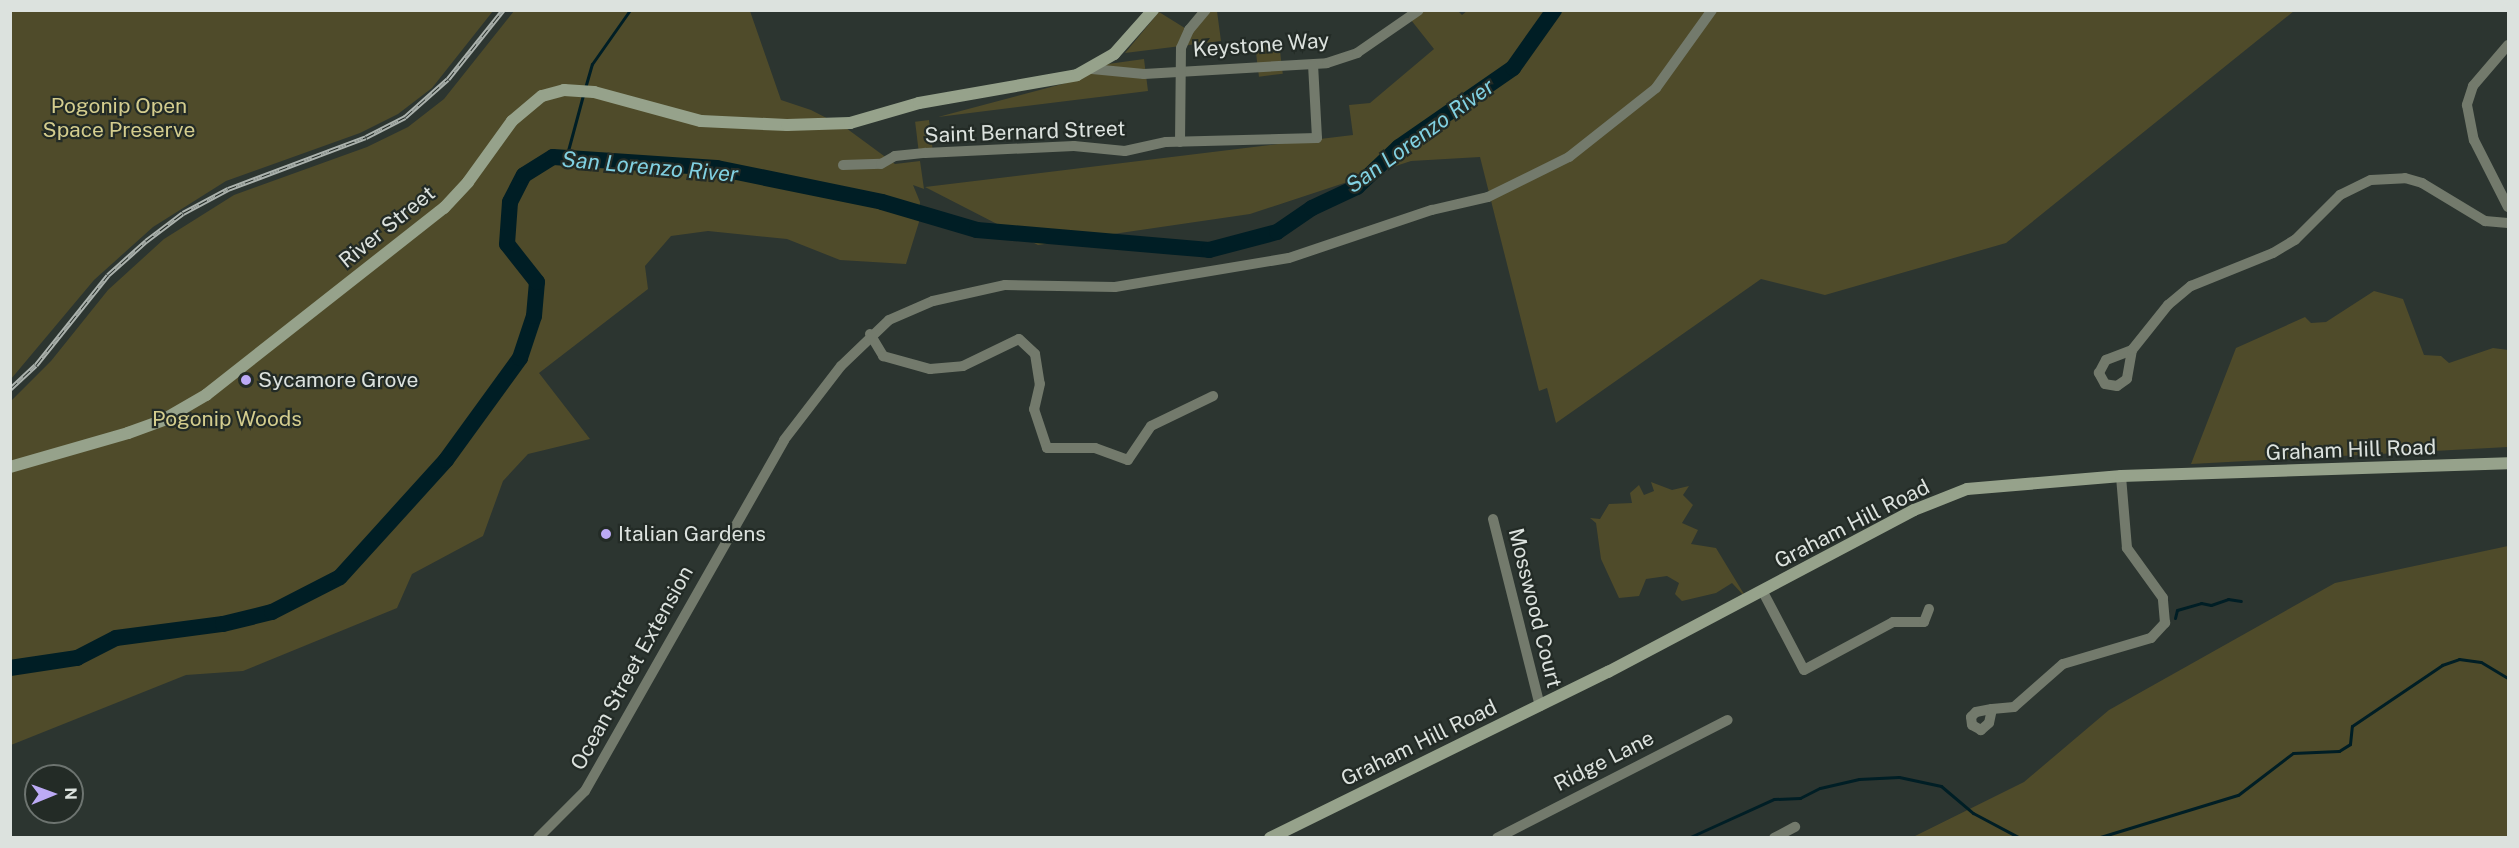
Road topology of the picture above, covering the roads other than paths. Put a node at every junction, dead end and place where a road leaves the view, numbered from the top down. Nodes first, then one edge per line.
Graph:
1 (1153, 10) edge
2 (1206, 10) edge
3 (1419, 10) edge
4 (1712, 10) edge
5 (2508, 45) edge
6 (1313, 65) junction
7 (1092, 69) junction
8 (1179, 70) junction
9 (1180, 142) junction
10 (843, 165) dead end
11 (2508, 207) edge
12 (2508, 223) edge
13 (870, 334) junction
14 (2132, 350) dead end
15 (1213, 396) dead end
16 (2508, 463) edge
17 (10, 467) edge
18 (2121, 476) junction
19 (1493, 519) dead end
20 (1762, 592) junction
21 (1929, 609) dead end
22 (1540, 706) junction
23 (1992, 709) dead end
24 (1728, 720) dead end
25 (1795, 827) dead end
26 (1284, 835) edge
27 (538, 837) edge
28 (1270, 837) edge
29 (1497, 837) edge
30 (1774, 837) edge

1 - 7 main road
2 - 8 street
3 - 6 street, Keystone Way
4 - 13 street, Ocean Street Extension
5 - 11 street
6 - 8 street, Keystone Way
6 - 9 street, Saint Bernard Street
7 - 8 street, Keystone Way
7 - 17 main road, River Street
8 - 9 street
9 - 10 street, Saint Bernard Street
12 - 14 street
13 - 15 street
13 - 27 street, Ocean Street Extension
16 - 18 main road, Graham Hill Road
18 - 20 main road, Graham Hill Road
18 - 23 street
19 - 22 street, Mosswood Court
20 - 21 street
20 - 22 main road, Graham Hill Road
22 - 26 main road, Graham Hill Road
24 - 29 street, Ridge Lane
25 - 30 street
26 - 28 main road, Graham Hill Road

